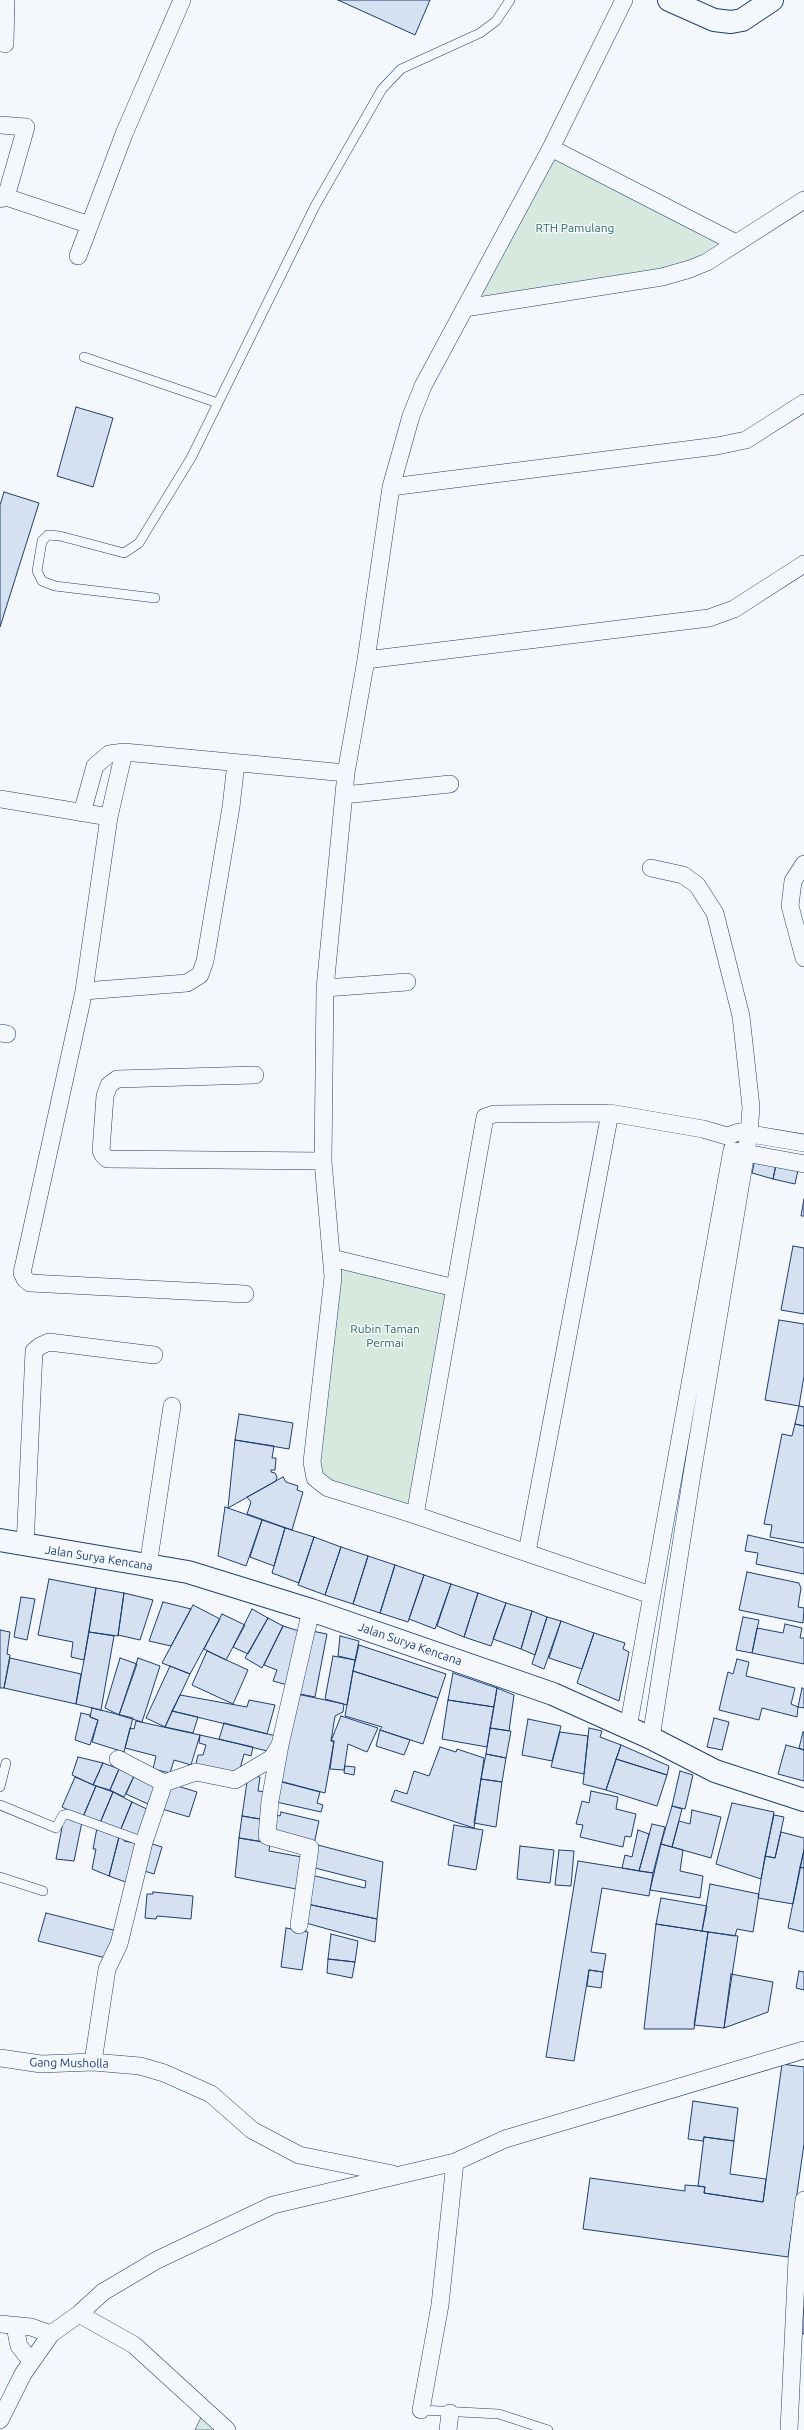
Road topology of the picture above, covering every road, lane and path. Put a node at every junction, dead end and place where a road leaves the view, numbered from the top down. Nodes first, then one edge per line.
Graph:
1 (6, 0) edge
2 (182, 0) edge
3 (510, 0) edge
4 (624, 0) edge
5 (669, 0) edge
6 (772, 0) edge
7 (5, 44) dead end
8 (0, 125) edge
9 (550, 148) junction
10 (3, 198) edge
11 (804, 200) edge
12 (90, 225) junction
13 (736, 243) junction
14 (78, 256) dead end
15 (465, 308) junction
16 (84, 357) dead end
17 (218, 403) junction
18 (804, 403) edge
19 (391, 487) junction
20 (804, 564) edge
21 (155, 598) dead end
22 (366, 660) junction
23 (124, 752) junction
24 (236, 763) junction
25 (346, 773) junction
26 (450, 784) dead end
27 (344, 795) junction
28 (0, 799) edge
29 (82, 812) junction
30 (109, 817) junction
31 (804, 864) edge
32 (651, 868) dead end
33 (804, 958) edge
34 (407, 982) dead end
35 (325, 988) junction
36 (84, 991) junction
37 (255, 1074) dead end
38 (610, 1113) junction
39 (749, 1134) junction
40 (804, 1143) edge
41 (735, 1147) junction
42 (323, 1160) junction
43 (804, 1164) edge
44 (332, 1258) junction
45 (455, 1288) junction
46 (245, 1294) dead end
47 (154, 1355) dead end
48 (172, 1406) dead end
49 (674, 1472) junction
50 (692, 1474) junction
51 (415, 1515) junction
52 (0, 1540) edge
53 (26, 1546) junction
54 (527, 1552) junction
55 (148, 1566) junction
56 (651, 1595) junction
57 (311, 1610) junction
58 (628, 1728) junction
59 (651, 1738) junction
60 (280, 1745) junction
61 (118, 1759) dead end
62 (6, 1763) dead end
63 (164, 1783) junction
64 (0, 1786) edge
65 (804, 1800) edge
66 (0, 1805) edge
67 (144, 1842) junction
68 (0, 1877) edge
69 (43, 1891) dead end
70 (299, 1925) dead end
71 (804, 2050) edge
72 (0, 2058) edge
73 (93, 2062) junction
74 (455, 2162) junction
75 (399, 2176) junction
76 (804, 2200) edge
77 (79, 2314) junction
78 (7, 2326) edge
79 (51, 2334) junction
80 (31, 2361) junction
81 (421, 2410) joint
82 (450, 2413) junction
83 (0, 2420) edge
84 (227, 2430) edge
85 (448, 2430) edge
86 (548, 2430) edge
87 (789, 2430) edge

1 - 7 street
2 - 12 street
3 - 17 lane
4 - 9 street
5 - 6 main road
8 - 10 street
9 - 13 street
9 - 15 street
10 - 12 street
11 - 13 street
12 - 14 street
13 - 15 street
15 - 19 street
16 - 17 lane
17 - 21 lane
18 - 19 street
19 - 22 street
20 - 22 street
22 - 25 street
23 - 24 street
23 - 29 street
23 - 30 street
24 - 25 street
24 - 36 street
25 - 27 street
26 - 27 street
27 - 35 street
28 - 29 street
29 - 30 street
30 - 36 street
31 - 33 street
32 - 39 street
34 - 35 street
35 - 42 street
36 - 46 street
37 - 42 street
38 - 41 street
38 - 45 street
38 - 54 street
39 - 40 street
39 - 41 street
41 - 43 street
41 - 49 street
41 - 50 street
42 - 44 street
44 - 45 street
44 - 51 street
45 - 51 street
47 - 53 street
48 - 55 street
49 - 50 street
49 - 56 street
50 - 59 street
51 - 54 street
52 - 53 main road, Jalan Surya Kencana
53 - 55 main road, Jalan Surya Kencana
54 - 56 street
55 - 57 main road, Jalan Surya Kencana
56 - 58 street
57 - 58 main road, Jalan Surya Kencana
57 - 60 street
58 - 59 main road, Jalan Surya Kencana
59 - 65 main road, Jalan Surya Kencana
60 - 63 street
60 - 70 street
61 - 63 street
62 - 64 lane
63 - 67 street
66 - 67 lane
67 - 73 street
68 - 69 lane
71 - 74 street
72 - 73 street, Gang Musholla
73 - 75 street, Gang Musholla
74 - 75 street
74 - 81 street
75 - 77 street
76 - 87 street
77 - 79 street
77 - 84 street
78 - 79 street
78 - 80 street
79 - 80 street
80 - 83 street
81 - 82 lane
82 - 85 street
82 - 86 lane

